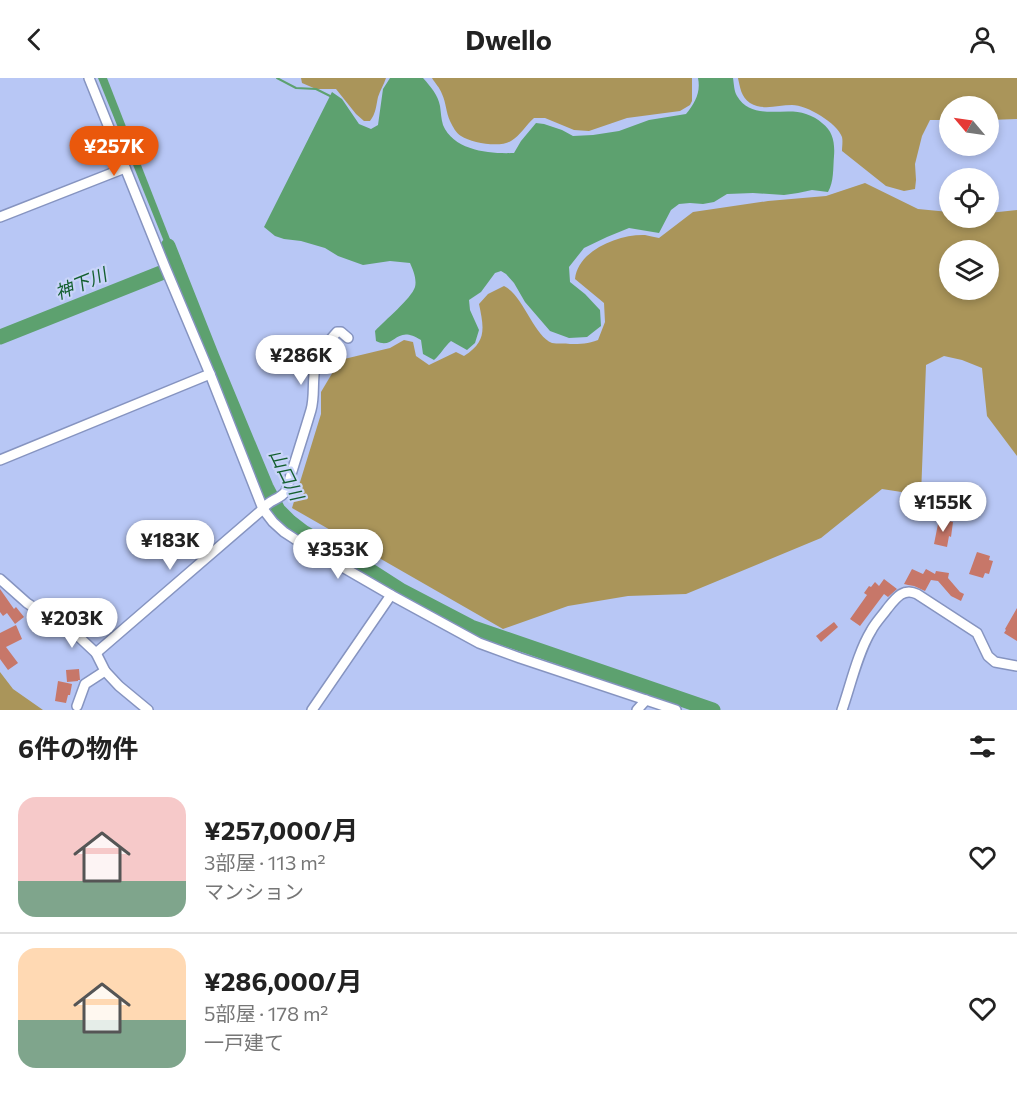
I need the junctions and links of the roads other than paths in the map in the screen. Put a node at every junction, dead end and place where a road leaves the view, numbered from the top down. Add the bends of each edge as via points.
1 (89, 78) edge
2 (125, 168) junction
3 (0, 217) edge
4 (348, 338) dead end
5 (210, 374) junction
6 (0, 460) edge
7 (264, 506) junction
8 (0, 579) edge
9 (391, 595) junction
10 (96, 653) junction
11 (1017, 666) edge
12 (105, 671) junction
13 (646, 700) junction
14 (77, 706) dead end
15 (148, 710) edge
16 (312, 710) edge
17 (637, 710) edge
18 (676, 710) edge
19 (842, 710) edge

1 - 2 street
2 - 3 street
2 - 5 street
4 - 7 street via 337,332 318,359 312,407 286,491
5 - 6 street
5 - 7 street
7 - 9 street via 284,532
7 - 10 street
8 - 10 street
9 - 13 street via 479,643
9 - 16 street
10 - 12 street
11 - 19 street via 994,662 976,633 917,594 905,592 897,596 870,632
12 - 14 street via 85,684
12 - 15 street
13 - 17 street
13 - 18 street

